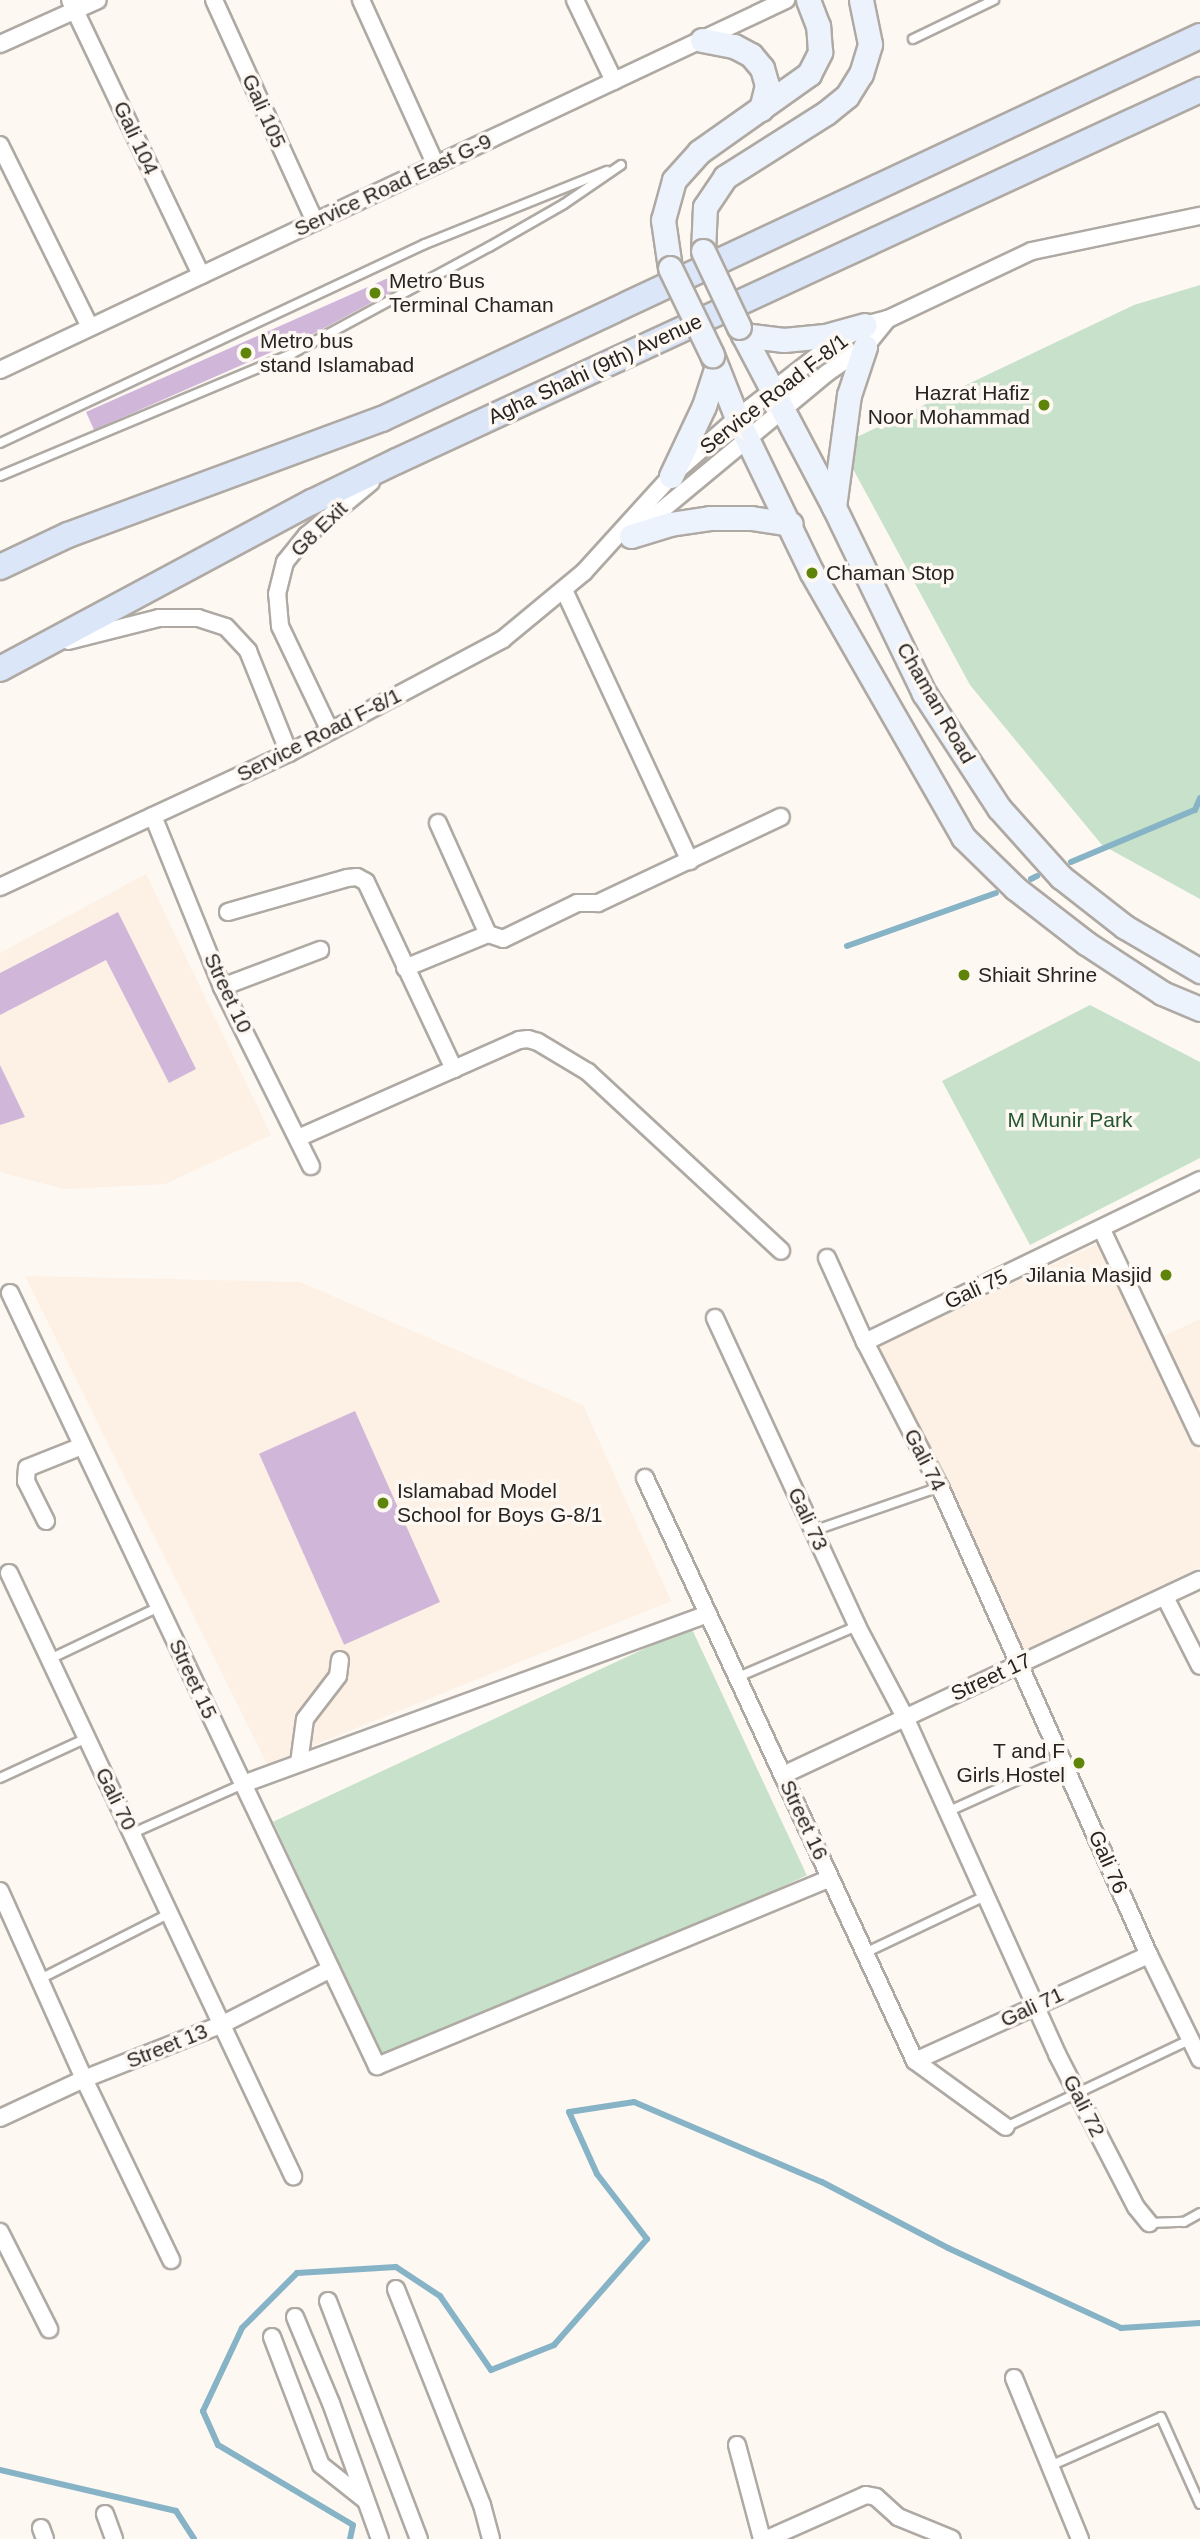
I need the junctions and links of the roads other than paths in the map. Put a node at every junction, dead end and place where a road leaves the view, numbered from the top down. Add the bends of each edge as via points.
1 (98, 0) edge
2 (214, 0) edge
3 (361, 0) edge
4 (575, 0) edge
5 (786, 0) edge
6 (808, 0) edge
7 (861, 0) edge
8 (994, 0) edge
9 (73, 5) edge
10 (1200, 36) edge
11 (913, 39) dead end
12 (702, 40) junction
13 (0, 44) edge
14 (614, 81) junction
15 (1200, 90) edge
16 (761, 109) junction
17 (0, 145) edge
18 (436, 165) junction
19 (1200, 216) edge
20 (315, 222) junction
21 (201, 275) junction
22 (90, 327) junction
23 (741, 331) junction
24 (865, 336) junction
25 (714, 362) junction
26 (0, 370) edge
27 (778, 403) junction
28 (737, 418) junction
29 (748, 440) junction
30 (0, 443) edge
31 (397, 461) junction
32 (0, 476) edge
33 (671, 476) junction
34 (834, 507) junction
35 (791, 524) junction
36 (68, 535) junction
37 (622, 540) junction
38 (0, 551) edge
39 (0, 567) edge
40 (564, 590) junction
41 (42, 647) junction
42 (0, 668) edge
43 (330, 731) junction
44 (289, 753) junction
45 (153, 816) junction
46 (781, 817) dead end
47 (438, 823) dead end
48 (690, 861) junction
49 (0, 887) edge
50 (228, 912) dead end
51 (488, 934) junction
52 (320, 950) dead end
53 (405, 968) junction
54 (1200, 971) edge
55 (222, 987) junction
56 (1200, 1009) edge
57 (454, 1069) junction
58 (298, 1138) junction
59 (311, 1166) dead end
60 (1200, 1180) edge
61 (1102, 1230) junction
62 (781, 1251) dead end
63 (827, 1258) dead end
64 (10, 1293) dead end
65 (715, 1318) dead end
66 (865, 1342) junction
67 (1200, 1437) edge
68 (82, 1446) junction
69 (645, 1478) dead end
70 (940, 1487) junction
71 (46, 1521) dead end
72 (813, 1531) junction
73 (9, 1573) dead end
74 (1200, 1580) edge
75 (1165, 1597) junction
76 (159, 1607) junction
77 (709, 1614) junction
78 (857, 1626) junction
79 (50, 1659) junction
80 (340, 1660) dead end
81 (1018, 1664) junction
82 (1200, 1666) edge
83 (737, 1676) junction
84 (905, 1717) junction
85 (87, 1738) junction
86 (1062, 1760) junction
87 (299, 1763) junction
88 (783, 1775) junction
89 (0, 1778) edge
90 (243, 1784) junction
91 (947, 1812) junction
92 (133, 1833) junction
93 (830, 1878) junction
94 (0, 1892) edge
95 (984, 1897) junction
96 (170, 1913) junction
97 (865, 1953) junction
98 (1149, 1955) junction
99 (331, 1969) junction
100 (40, 1979) junction
101 (1034, 2005) junction
102 (223, 2024) junction
103 (1191, 2039) junction
104 (1200, 2059) edge
105 (915, 2062) junction
106 (84, 2079) junction
107 (1077, 2093) junction
108 (0, 2118) edge
109 (1006, 2127) joint
110 (293, 2176) dead end
111 (1200, 2213) edge
112 (1149, 2223) joint
113 (0, 2232) edge
114 (171, 2260) dead end
115 (396, 2289) dead end
116 (328, 2301) dead end
117 (295, 2317) dead end
118 (49, 2329) dead end
119 (272, 2337) dead end
120 (1014, 2378) dead end
121 (737, 2445) dead end
122 (1050, 2466) junction
123 (367, 2501) junction
124 (1200, 2504) edge
125 (105, 2514) dead end
126 (114, 2539) edge
127 (380, 2539) edge
128 (419, 2539) edge
129 (491, 2539) edge
130 (762, 2539) edge
131 (767, 2539) edge
132 (952, 2539) edge
133 (1080, 2539) edge

1 - 9 street
2 - 20 street, Gali 105
3 - 18 street
4 - 14 street
5 - 12 street, Service Road East G-9
6 - 16 street, Chaman Road via 818,26 820,52 809,74
7 - 23 street, Chaman Road, bridge via 870,44 862,74 847,96 725,177 705,207 703,251
8 - 11 lane
9 - 13 street
9 - 21 street, Gali 104
10 - 36 main road via 382,419
12 - 14 street, Service Road East G-9
12 - 16 street via 734,46 751,55 762,68 767,85
14 - 18 street, Service Road East G-9
15 - 31 main road, Agha Shahi (9th) Avenue
16 - 25 street, Chaman Road, bridge via 699,152 674,180 663,220 670,268
17 - 22 street
18 - 20 street, Service Road East G-9
19 - 24 street, Service Road F-8/1 via 1032,251 888,319
20 - 21 street, Service Road East G-9
21 - 22 street, Service Road East G-9
22 - 26 street, Service Road East G-9
23 - 24 street via 784,340
23 - 27 street, Chaman Road
24 - 27 street, Service Road F-8/1 via 825,350
24 - 34 street via 849,395
25 - 28 street, Chaman Road
25 - 33 street via 704,406
27 - 28 street, Service Road F-8/1
27 - 29 street, Service Road F-8/1
27 - 34 street, Chaman Road
28 - 29 street, Chaman Road
28 - 33 street, Service Road F-8/1
29 - 35 street, Chaman Road
29 - 37 street, Service Road F-8/1
30 - 32 lane via 425,244 621,165 564,204 304,348
31 - 41 main road, Agha Shahi (9th) Avenue
31 - 43 street, G8 Exit via 307,535 285,562 277,594 280,626
33 - 37 street, Service Road F-8/1
34 - 54 street, Chaman Road via 924,693 999,808 1061,877 1125,927
35 - 37 street via 710,518 670,524
35 - 56 street, Chaman Road via 817,581 963,837 1015,888 1086,943 1162,993
36 - 38 main road
36 - 39 main road
37 - 40 street, Service Road F-8/1
40 - 43 street, Service Road F-8/1 via 503,639
40 - 48 street
41 - 42 main road, Agha Shahi (9th) Avenue
41 - 44 street via 159,618 198,618 226,627 248,651
43 - 44 street, Service Road F-8/1
44 - 45 street, Service Road F-8/1
45 - 49 street, Service Road F-8/1
45 - 55 street, Street 10
46 - 48 street
47 - 51 street
48 - 51 street via 598,903 577,903 503,939
50 - 53 street via 357,877 366,882
51 - 53 street
52 - 55 street
53 - 57 street
55 - 58 street, Street 10
57 - 58 street
57 - 62 street via 519,1040 538,1042 588,1072
58 - 59 street, Street 10
60 - 61 street, Gali 75
61 - 66 street, Gali 75
61 - 67 street
63 - 66 street, Gali 74
64 - 68 street, Street 15
65 - 72 street, Gali 73
66 - 70 street, Gali 74
68 - 71 street via 27,1468 26,1481
68 - 76 street, Street 15
69 - 77 street, Street 16
70 - 72 lane
70 - 81 street, Gali 74
72 - 78 street, Gali 73
73 - 79 street, Gali 70
74 - 75 street, Street 17
75 - 81 street, Street 17
75 - 82 street
76 - 79 lane
76 - 90 street, Street 15
77 - 83 street, Street 16
77 - 87 street
78 - 83 lane
78 - 84 street, Gali 73
79 - 85 street, Gali 70
80 - 87 street via 338,1676 305,1719
81 - 84 street, Street 17
81 - 86 street, Gali 76
83 - 88 street, Street 16
84 - 88 street, Street 17
84 - 91 street
85 - 89 lane
85 - 92 street, Gali 70
86 - 91 lane
86 - 98 street, Gali 76
87 - 90 street
88 - 93 street, Street 16
90 - 92 lane
90 - 99 street, Street 15
91 - 95 street
92 - 96 street, Gali 70
93 - 97 street, Street 16
93 - 99 street, Street 15 via 377,2066
94 - 100 street
95 - 97 lane
95 - 101 street, Gali 72
96 - 100 lane
96 - 102 street, Gali 70
97 - 105 street, Street 16
98 - 101 street, Gali 71
98 - 103 street, Gali 76
99 - 102 street, Street 13
100 - 106 street
101 - 105 street, Gali 71
101 - 107 street, Gali 72
102 - 106 street, Street 13
102 - 110 street, Gali 70
103 - 104 street, Gali 76
103 - 107 lane
105 - 109 street, Street 16
106 - 108 street, Street 13
106 - 114 street
107 - 109 lane
107 - 112 street, Gali 72 via 1136,2207
111 - 112 lane via 1184,2222
113 - 118 street
115 - 129 street via 482,2505
116 - 128 street
117 - 123 street
119 - 123 street via 321,2465
120 - 122 street
121 - 130 street
122 - 124 lane via 1161,2417
122 - 133 street
123 - 127 street
125 - 126 street
131 - 132 street via 866,2495 876,2497 898,2517

